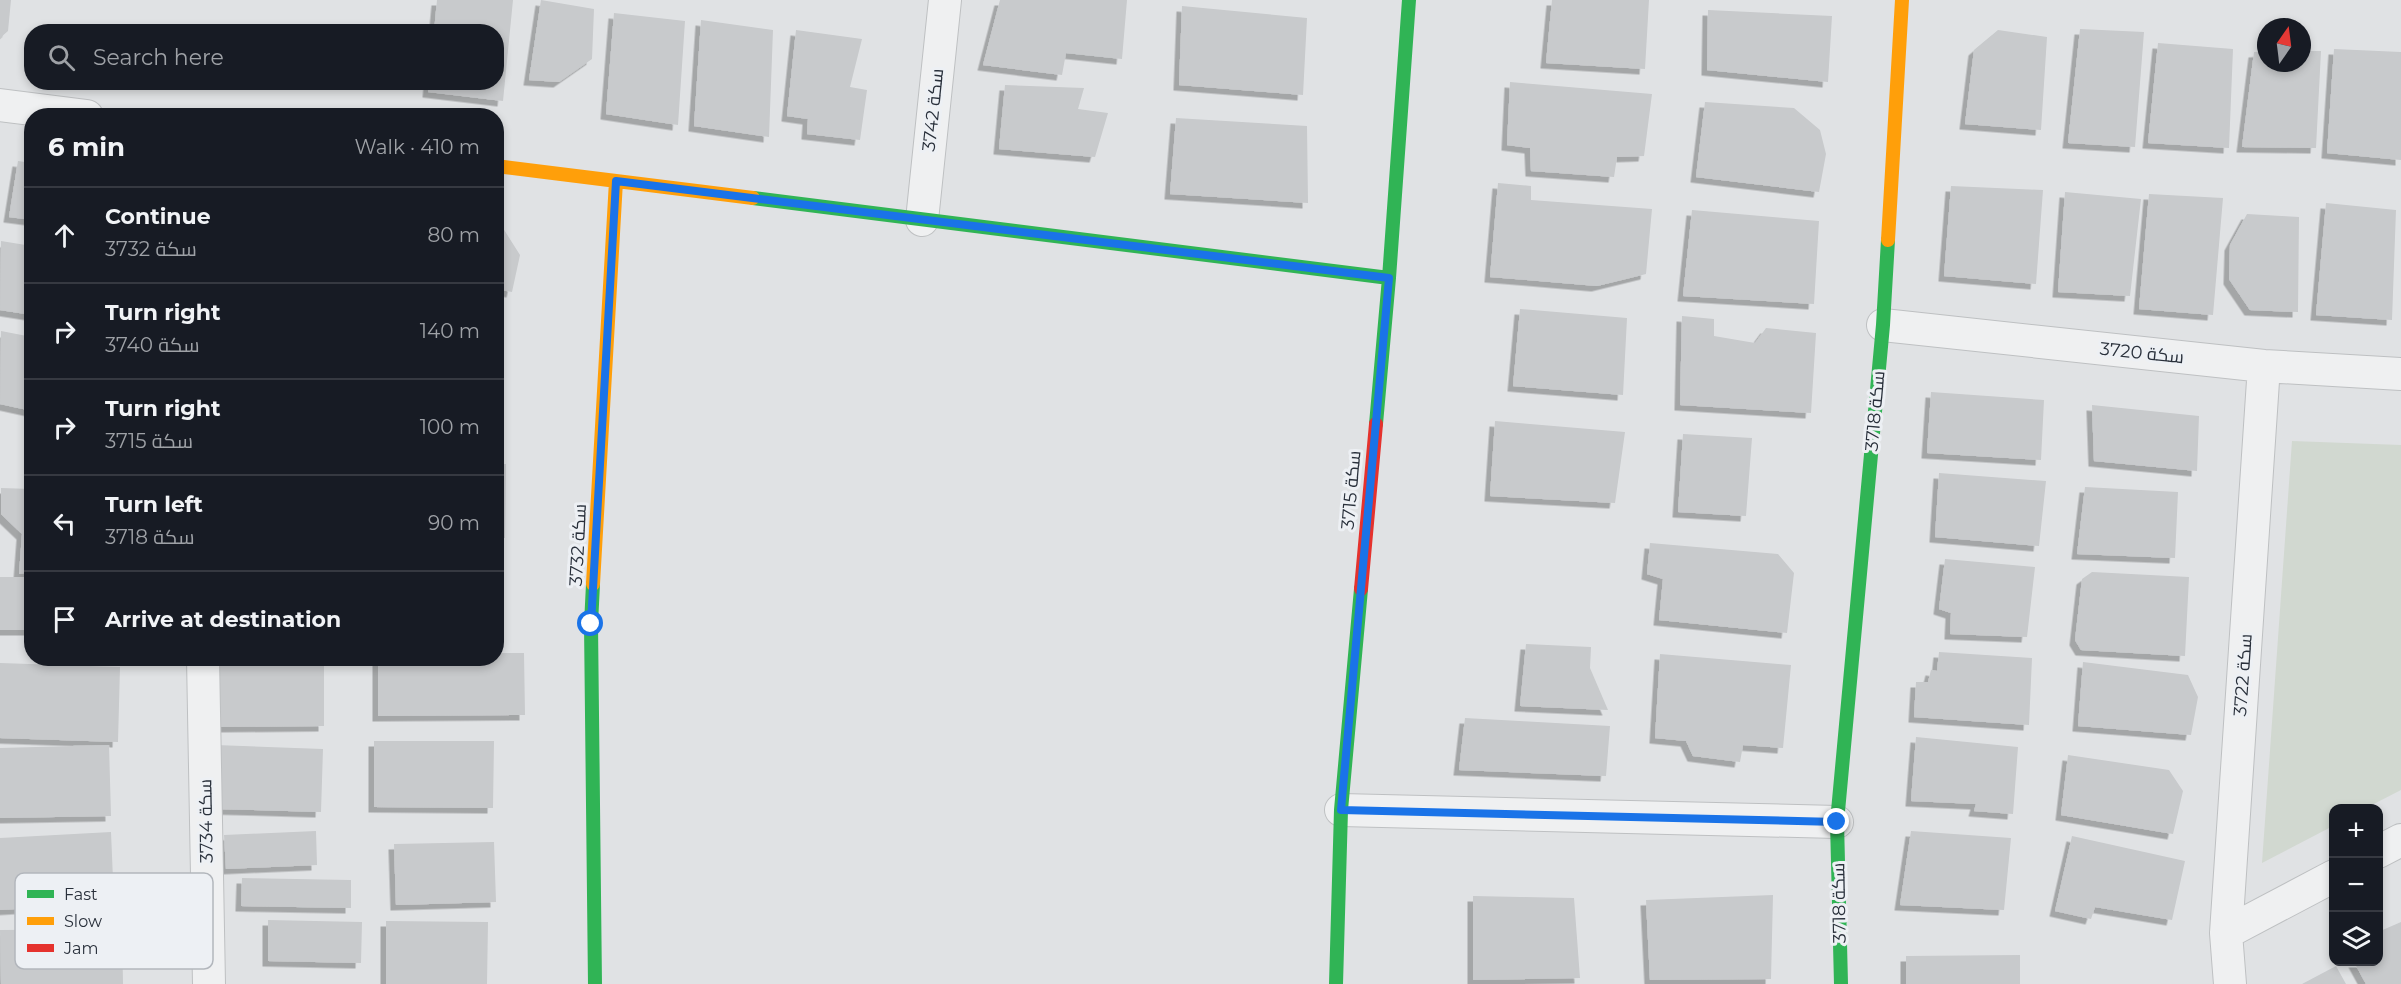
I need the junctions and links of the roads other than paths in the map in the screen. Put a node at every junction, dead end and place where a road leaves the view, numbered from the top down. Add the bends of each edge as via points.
1 (945, 0) edge
2 (1409, 0) edge
3 (1902, 0) edge
4 (0, 105) edge
5 (24, 108) edge
6 (504, 167) edge
7 (616, 181) junction
8 (922, 220) junction
9 (1389, 278) junction
10 (1883, 325) junction
11 (2264, 366) junction
12 (2401, 374) edge
13 (203, 666) edge
14 (1341, 810) junction
15 (1837, 822) junction
16 (2401, 840) edge
17 (2383, 850) edge
18 (207, 873) edge
19 (2329, 879) edge
20 (2226, 933) junction
21 (209, 969) edge
22 (209, 984) edge
23 (595, 984) edge
24 (1336, 984) edge
25 (1841, 984) edge
26 (2229, 984) edge

1 - 8 street, سكة 3742
2 - 9 street, سكة 3715
3 - 10 street, سكة 3718
4 - 5 street
6 - 7 street
7 - 8 street
7 - 23 street, سكة 3732 via 591,624
8 - 9 street
9 - 14 street, سكة 3715
10 - 11 street, سكة 3720
10 - 15 street, سكة 3718
11 - 12 street, سكة 3720
11 - 20 street, سكة 3722
13 - 18 street, سكة 3734
14 - 15 street
14 - 24 street, سكة 3715
15 - 25 street, سكة 3718
16 - 17 street
19 - 20 street
20 - 26 street, سكة 3722
21 - 22 street, سكة 3734

